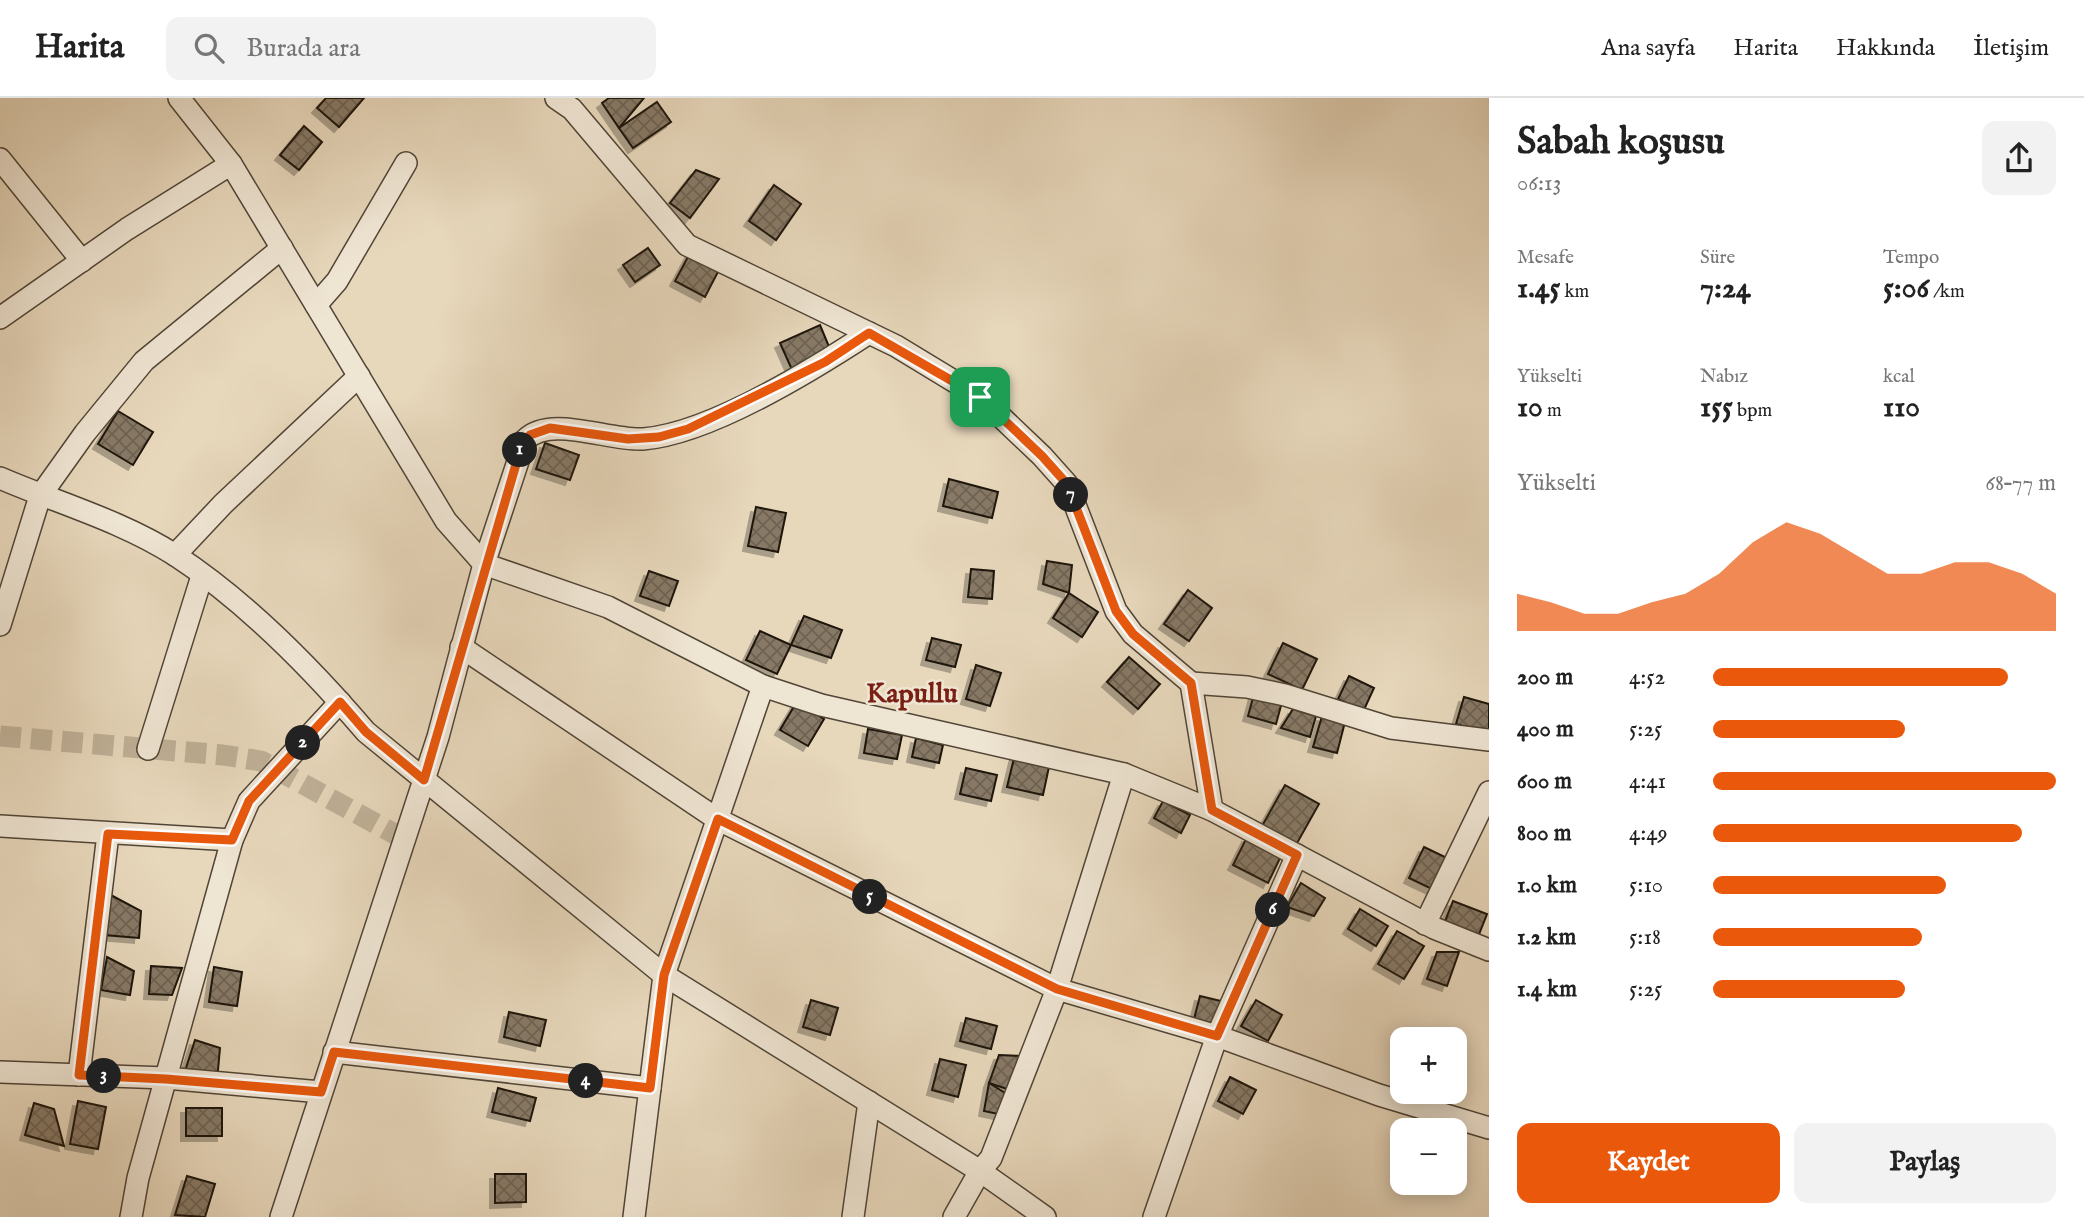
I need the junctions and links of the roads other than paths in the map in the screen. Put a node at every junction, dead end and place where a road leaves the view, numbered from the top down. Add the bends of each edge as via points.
1 (179, 98) edge
2 (556, 98) edge
3 (0, 159) edge
4 (406, 163) dead end
5 (231, 164) junction
6 (282, 248) junction
7 (82, 261) junction
8 (316, 305) junction
9 (0, 318) edge
10 (869, 333) junction
11 (359, 376) junction
12 (0, 478) edge
13 (40, 496) junction
14 (175, 555) junction
15 (484, 565) junction
16 (202, 576) junction
17 (0, 625) edge
18 (461, 647) junction
19 (1191, 683) junction
20 (763, 687) junction
21 (340, 702) junction
22 (1489, 740) edge
23 (148, 749) dead end
24 (1124, 774) junction
25 (424, 780) junction
26 (1489, 792) edge
27 (1212, 810) junction
28 (718, 819) junction
29 (0, 826) edge
30 (108, 834) junction
31 (232, 840) junction
32 (1297, 855) junction
33 (1425, 924) junction
34 (1489, 950) edge
35 (664, 975) junction
36 (1057, 989) junction
37 (1217, 1036) junction
38 (334, 1052) junction
39 (0, 1072) edge
40 (79, 1075) junction
41 (166, 1079) junction
42 (650, 1088) junction
43 (321, 1092) junction
44 (869, 1101) junction
45 (1489, 1128) edge
46 (980, 1171) junction
47 (131, 1217) edge
48 (282, 1217) edge
49 (634, 1217) edge
50 (853, 1217) edge
51 (954, 1217) edge
52 (1045, 1217) edge
53 (1154, 1217) edge

1 - 5 street
2 - 10 street via 572,109 687,245
3 - 7 street
4 - 8 street via 337,281
5 - 6 street
5 - 7 street
6 - 8 street
6 - 13 street via 144,361
7 - 9 street
8 - 11 street
10 - 15 street via 761,396 674,434 628,439 557,428 537,431 521,447
10 - 19 street via 980,397 1042,456 1067,484 1116,611 1133,634
11 - 14 street
11 - 15 street via 446,521
12 - 13 street
13 - 14 street via 106,520
13 - 17 street
14 - 16 street
15 - 18 street
15 - 20 street via 608,607
16 - 21 street via 240,605
16 - 23 street
18 - 25 street
18 - 28 street
19 - 22 street via 1286,695 1391,728
19 - 27 street
20 - 24 street via 821,705
20 - 28 street
21 - 25 street via 366,732
21 - 31 street via 249,801
24 - 27 street
24 - 36 street
25 - 35 street
25 - 38 street
26 - 33 street
27 - 32 street
28 - 35 street
28 - 36 street
29 - 30 street
30 - 31 street
30 - 40 street
31 - 41 street
32 - 33 street
32 - 37 street
33 - 34 street
35 - 42 street
35 - 44 street
36 - 37 street
36 - 46 street via 991,1158
37 - 45 street via 1379,1096
37 - 53 street
38 - 42 street
38 - 43 street
39 - 40 street
40 - 41 street
41 - 43 street
41 - 47 street
42 - 49 street
43 - 48 street
44 - 46 street
44 - 50 street
46 - 51 street
46 - 52 street

